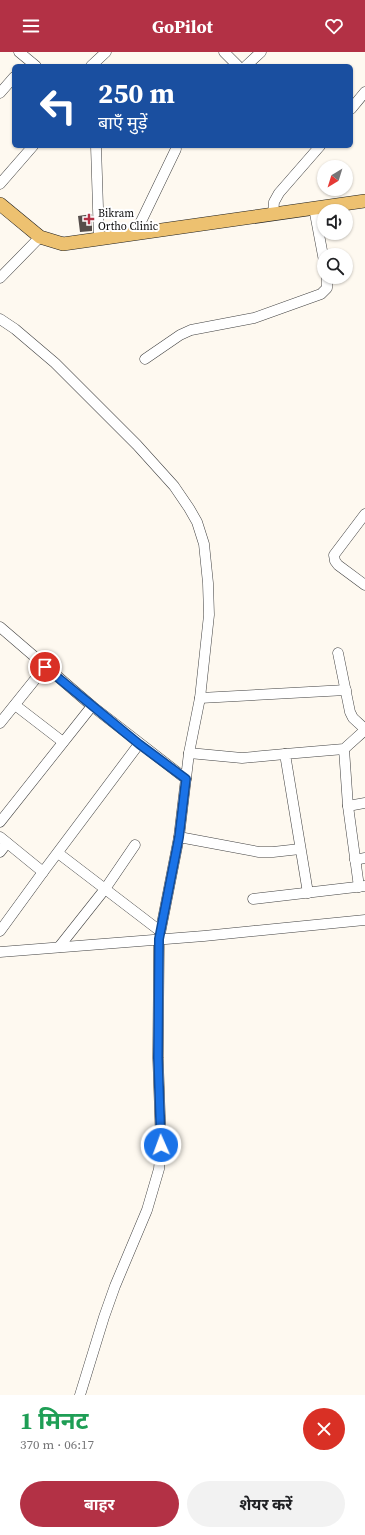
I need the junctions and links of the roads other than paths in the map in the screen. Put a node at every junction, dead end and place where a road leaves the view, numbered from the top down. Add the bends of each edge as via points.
1 (19, 52) edge
2 (106, 52) edge
3 (224, 52) edge
4 (261, 52) edge
5 (29, 64) edge
6 (93, 64) edge
7 (236, 64) edge
8 (248, 64) edge
9 (12, 79) edge
10 (365, 92) edge
11 (0, 93) edge
12 (353, 107) edge
13 (31, 148) edge
14 (96, 148) edge
15 (318, 148) edge
16 (176, 149) dead end
17 (0, 184) edge
18 (364, 198) edge
19 (0, 204) edge
20 (314, 208) junction
21 (273, 214) junction
22 (135, 234) junction
23 (40, 237) junction
24 (99, 239) junction
25 (322, 248) edge
26 (0, 278) edge
27 (327, 284) edge
28 (0, 319) edge
29 (145, 359) dead end
30 (365, 514) edge
31 (365, 585) edge
32 (0, 627) edge
33 (338, 653) dead end
34 (45, 667) junction
35 (346, 690) junction
36 (200, 698) junction
37 (15, 705) junction
38 (92, 706) junction
39 (0, 723) edge
40 (365, 729) edge
41 (63, 742) junction
42 (139, 744) junction
43 (344, 749) junction
44 (189, 753) junction
45 (285, 754) junction
46 (186, 779) junction
47 (365, 803) edge
48 (348, 806) junction
49 (0, 822) edge
50 (179, 837) junction
51 (4, 840) edge
52 (135, 844) dead end
53 (300, 849) junction
54 (0, 852) edge
55 (58, 853) junction
56 (360, 859) edge
57 (43, 872) junction
58 (362, 887) edge
59 (104, 889) junction
60 (308, 893) junction
61 (253, 899) dead end
62 (365, 920) edge
63 (0, 931) edge
64 (160, 935) junction
65 (60, 947) junction
66 (0, 952) edge
67 (80, 1395) edge

1 - 5 street
2 - 6 street
3 - 7 street
4 - 8 street
9 - 11 street
10 - 12 street
13 - 17 street
14 - 24 street
15 - 21 street via 279,193 274,202
16 - 22 street
18 - 20 main road
19 - 23 main road
20 - 21 main road
20 - 25 street
21 - 22 main road
22 - 24 main road
23 - 24 main road via 63,244
23 - 26 street
27 - 29 street via 327,288 321,294 254,318 191,330
28 - 36 street via 55,363 137,445 174,486 195,518 204,544 209,615
30 - 31 street via 334,555 338,565
32 - 34 street
33 - 35 street
34 - 37 street
34 - 38 street
35 - 36 street
35 - 40 street via 350,712
36 - 44 street
37 - 39 street
37 - 41 street
38 - 41 street
38 - 42 street
40 - 43 street
41 - 49 street
42 - 46 street
42 - 55 street
43 - 45 street
43 - 48 street
44 - 45 street via 242,758
44 - 46 street
45 - 53 street
46 - 50 street
47 - 48 street
48 - 56 street
50 - 53 street via 260,852
50 - 64 street
51 - 54 street
51 - 57 street
52 - 59 street
53 - 60 street
55 - 57 street
55 - 59 street
56 - 58 street
57 - 63 street
58 - 60 street
59 - 64 street
59 - 65 street
60 - 61 street
62 - 64 street via 204,936
64 - 65 street
64 - 67 street via 159,1169 147,1210 104,1317
65 - 66 street

